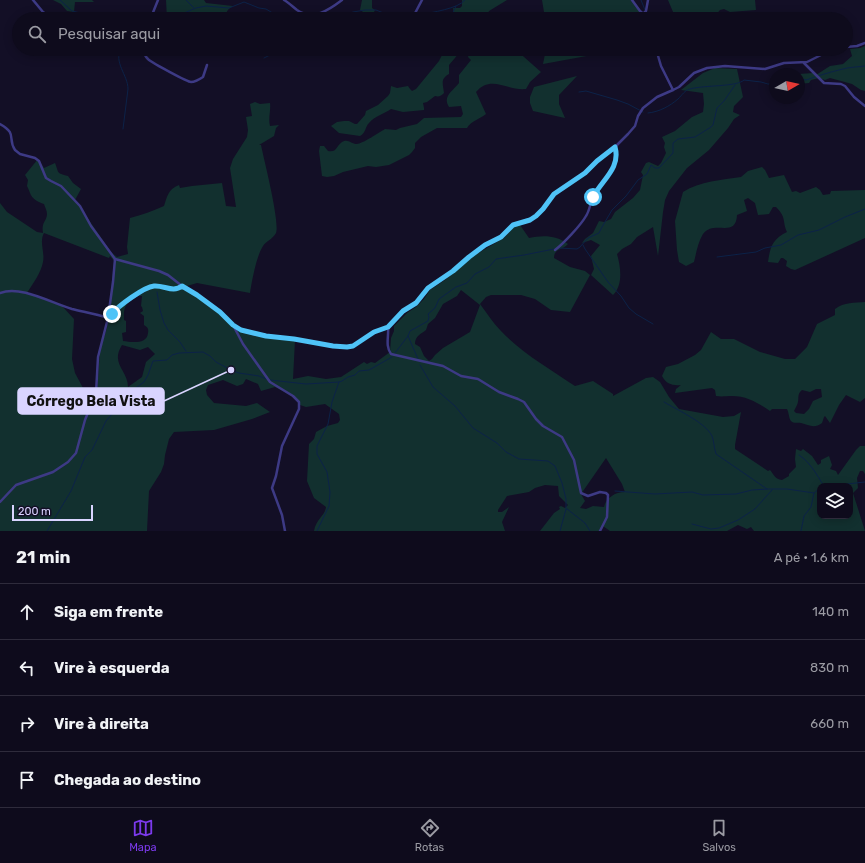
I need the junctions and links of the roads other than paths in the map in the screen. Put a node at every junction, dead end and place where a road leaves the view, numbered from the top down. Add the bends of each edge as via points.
1 (33, 0) edge
2 (158, 0) edge
3 (284, 0) edge
4 (342, 0) edge
5 (422, 0) edge
6 (632, 0) edge
7 (648, 0) edge
8 (42, 12) edge
9 (154, 12) edge
10 (299, 12) edge
11 (323, 12) edge
12 (416, 12) edge
13 (641, 12) edge
14 (645, 12) edge
15 (865, 43) edge
16 (853, 46) edge
17 (146, 56) edge
18 (658, 56) edge
19 (820, 56) edge
20 (803, 63) junction
21 (207, 65) dead end
22 (673, 90) junction
23 (865, 106) edge
24 (0, 124) edge
25 (615, 147) junction
26 (555, 250) dead end
27 (115, 259) junction
28 (182, 286) junction
29 (0, 293) edge
30 (108, 318) junction
31 (233, 325) junction
32 (388, 327) junction
33 (0, 502) edge
34 (285, 531) edge
35 (600, 531) edge

1 - 8 street
2 - 9 street
3 - 10 street
4 - 11 street
5 - 12 street
6 - 13 street
7 - 14 street
15 - 16 street
17 - 21 street via 160,68 171,71 189,82 203,77
18 - 22 street
19 - 20 street
20 - 22 street via 784,63 762,69 725,66 708,68 694,73
20 - 23 street via 824,83 845,86
22 - 25 street via 657,97 643,108 632,129
24 - 27 street via 11,133 15,150 38,160 46,178 61,186 80,206
25 - 26 street via 614,168 595,194 586,217
25 - 32 street via 585,173 554,194 536,216 513,225 501,237 485,245 428,288 416,303 403,311
27 - 28 street via 159,271
27 - 30 street
28 - 30 street via 173,289 150,287 120,306
28 - 31 street via 220,312
29 - 30 street via 18,291
30 - 33 street via 99,352 96,393 76,453 68,462 52,472 16,485
31 - 32 street via 241,330 266,336 347,347
31 - 34 street via 270,382 293,396 299,403 299,409 282,446 272,488
32 - 35 street via 388,350 391,354 443,366 461,376 478,379 499,392 518,399 528,406 542,426 562,437 574,460 581,493 588,496 600,492 608,496 607,517

